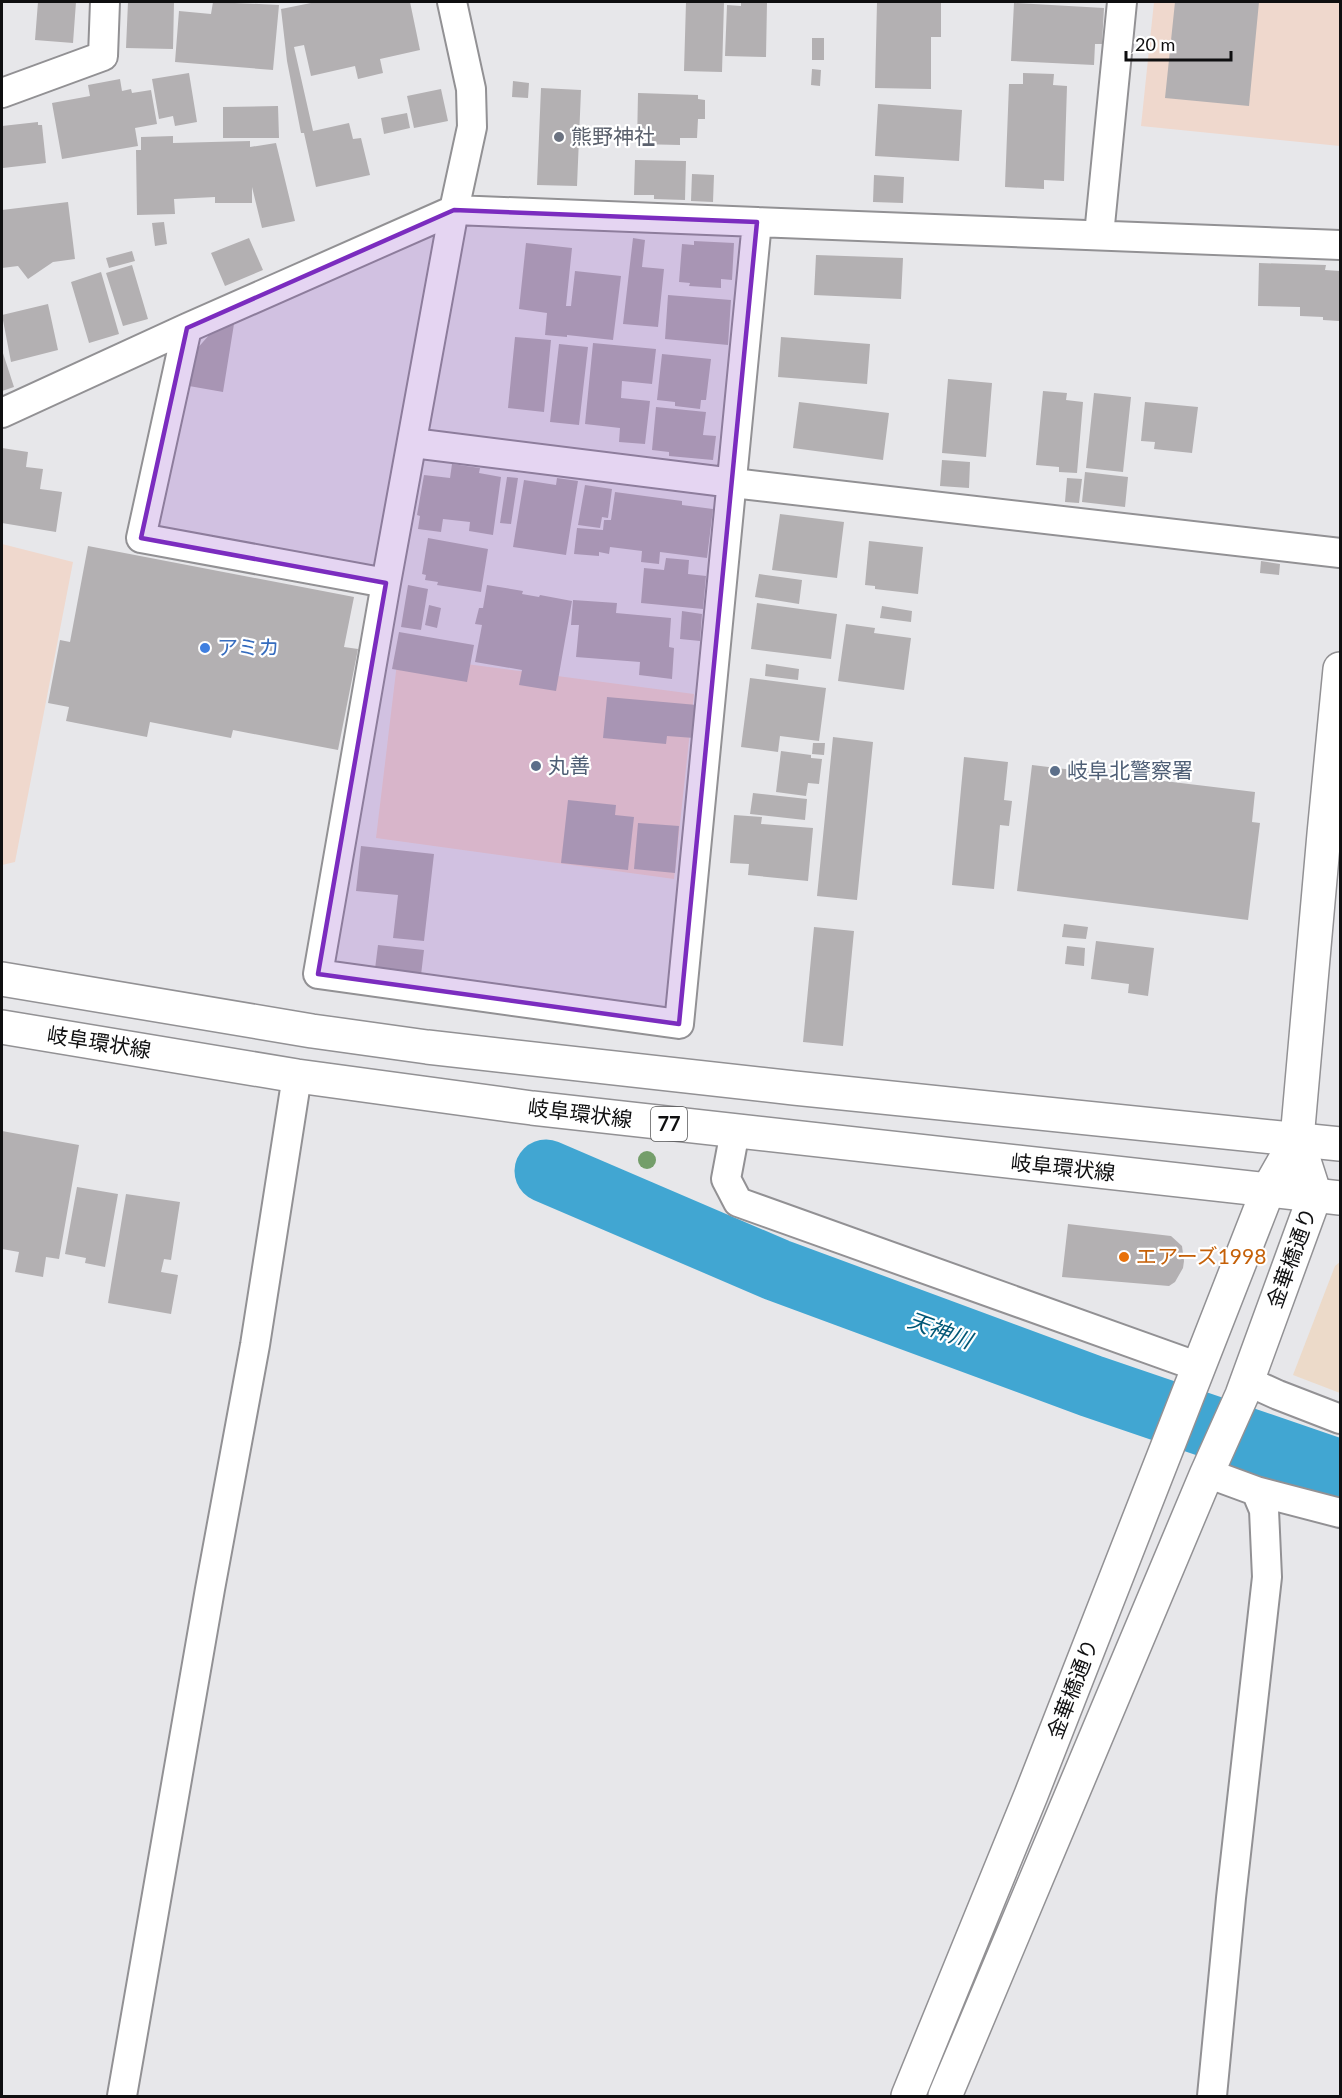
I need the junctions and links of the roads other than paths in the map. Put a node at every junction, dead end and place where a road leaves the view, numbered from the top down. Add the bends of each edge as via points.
1 (105, 2) edge
2 (452, 2) edge
3 (1122, 2) edge
4 (2, 93) edge
5 (454, 210) junction
6 (757, 222) junction
7 (1099, 235) junction
8 (1341, 245) edge
9 (187, 328) junction
10 (2, 413) edge
11 (413, 443) junction
12 (733, 483) junction
13 (1341, 553) edge
14 (386, 583) junction
15 (1341, 669) edge
16 (1332, 835) edge
17 (2, 979) edge
18 (2, 1027) edge
19 (297, 1076) junction
20 (735, 1131) junction
21 (1297, 1140) junction
22 (1341, 1144) edge
23 (1268, 1190) junction
24 (1328, 1196) edge
25 (1197, 1371) junction
26 (1245, 1388) junction
27 (1341, 1419) edge
28 (1211, 1465) junction
29 (1256, 1491) junction
30 (1341, 1513) edge
31 (122, 2097) edge
32 (908, 2097) edge
33 (945, 2097) edge
34 (1212, 2097) edge

1 - 4 street via 103,56
2 - 5 street via 471,89 472,127
3 - 7 street
5 - 6 street
5 - 9 street
5 - 11 street
6 - 7 street
6 - 12 street
7 - 8 street
9 - 10 street
9 - 14 street via 141,538
11 - 12 street
11 - 14 street
12 - 13 street
12 - 14 street via 679,1024 318,974
15 - 16 main road
16 - 21 main road
17 - 21 main road, 77 via 427,1047
18 - 19 main road, 岐阜環状線 / 77
19 - 20 main road, 岐阜環状線 / 77
19 - 31 street via 255,1345
20 - 23 main road, 岐阜環状線 / 77
20 - 25 street via 726,1179 738,1202
21 - 22 main road, 77
21 - 23 main road, 金華橋通り
21 - 24 main road, 金華橋通り
23 - 24 main road, 岐阜環状線 / 77
23 - 25 main road, 金華橋通り
24 - 26 main road, 金華橋通り
25 - 32 main road, 金華橋通り
26 - 27 street via 1278,1395
26 - 28 main road, 金華橋通り
28 - 29 street
28 - 33 main road, 金華橋通り
29 - 30 street
29 - 34 street via 1264,1510 1267,1577

